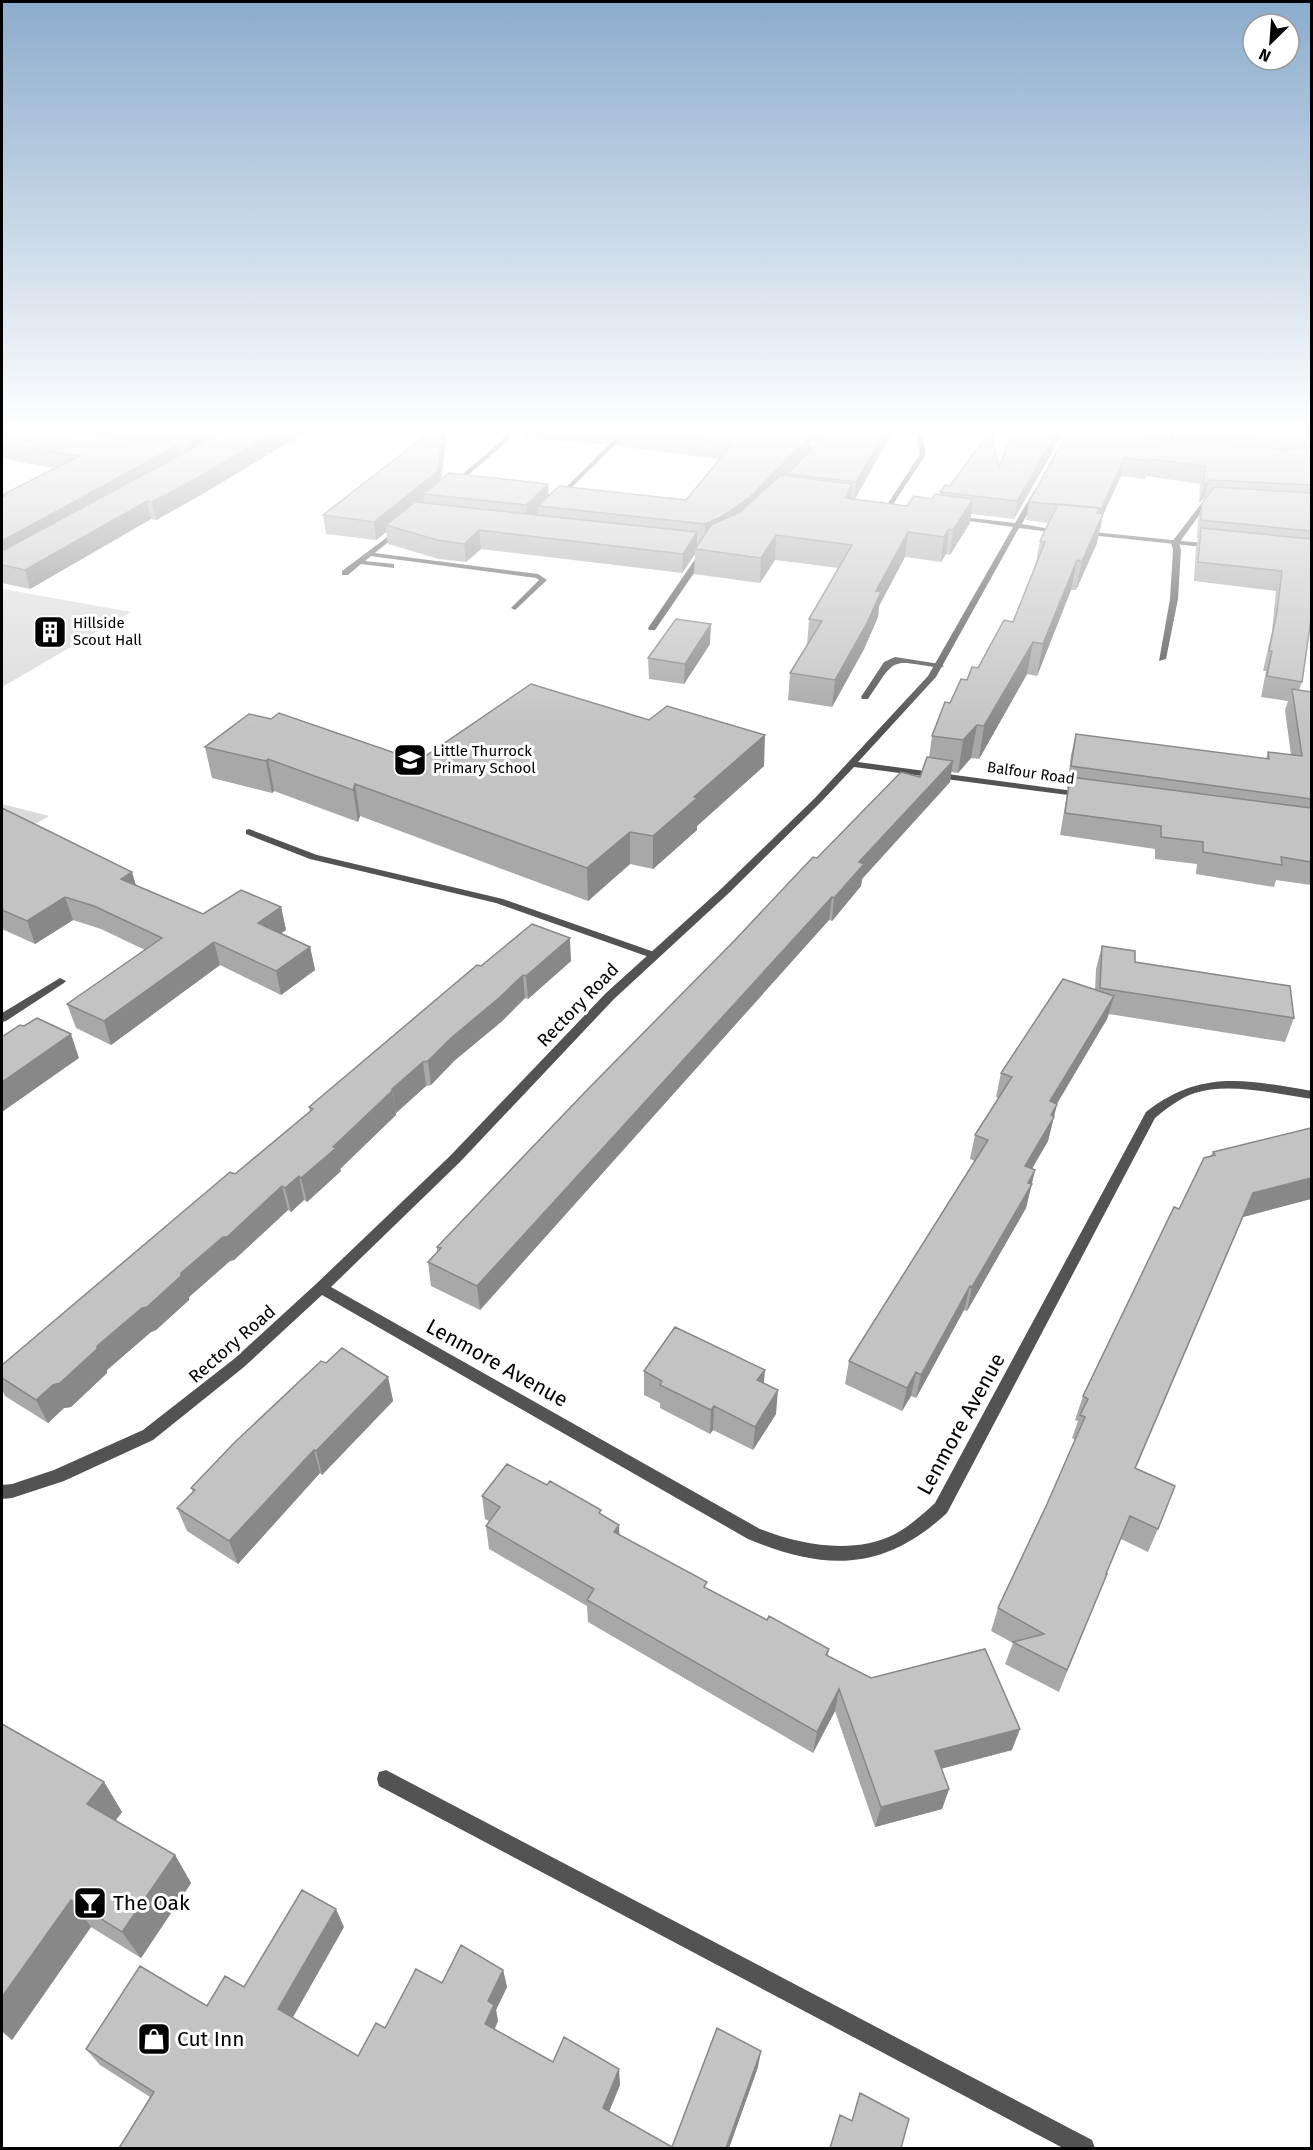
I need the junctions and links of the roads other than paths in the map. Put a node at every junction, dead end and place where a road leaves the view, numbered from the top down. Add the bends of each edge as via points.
1 (402, 528) edge
2 (1017, 528) edge
3 (1039, 528) edge
4 (1186, 528) edge
5 (1063, 531) edge
6 (1074, 532) edge
7 (1175, 543) junction
8 (695, 546) edge
9 (1221, 547) edge
10 (370, 554) junction
11 (360, 562) junction
12 (391, 566) dead end
13 (345, 573) dead end
14 (514, 608) dead end
15 (652, 628) dead end
16 (1162, 658) dead end
17 (940, 666) junction
18 (865, 697) dead end
19 (854, 764) junction
20 (1088, 796) edge
21 (249, 832) dead end
22 (653, 955) junction
23 (60, 981) dead end
24 (2, 1018) edge
25 (1311, 1095) edge
26 (321, 1288) junction
27 (2, 1492) edge
28 (386, 1779) dead end
29 (1084, 2148) edge

1 - 10 street
2 - 17 street, Rectory Road
3 - 5 street
4 - 7 street
6 - 7 street
7 - 9 street
7 - 16 street via 1174,599
8 - 15 street via 706,547
10 - 11 street
10 - 14 street via 538,576 543,580
11 - 12 street
11 - 13 street
17 - 18 street via 891,661
17 - 19 street, Rectory Road
19 - 20 street, Balfour Road
19 - 22 street, Rectory Road via 726,890
21 - 22 street via 314,857 499,901
22 - 26 street, Rectory Road via 455,1159
23 - 24 street
25 - 26 street, Lenmore Avenue via 1246,1087 1203,1087 1171,1098 1150,1115 941,1508 894,1543 866,1551 808,1552 754,1534
26 - 27 street, Rectory Road via 239,1363 148,1435 58,1476
28 - 29 street

